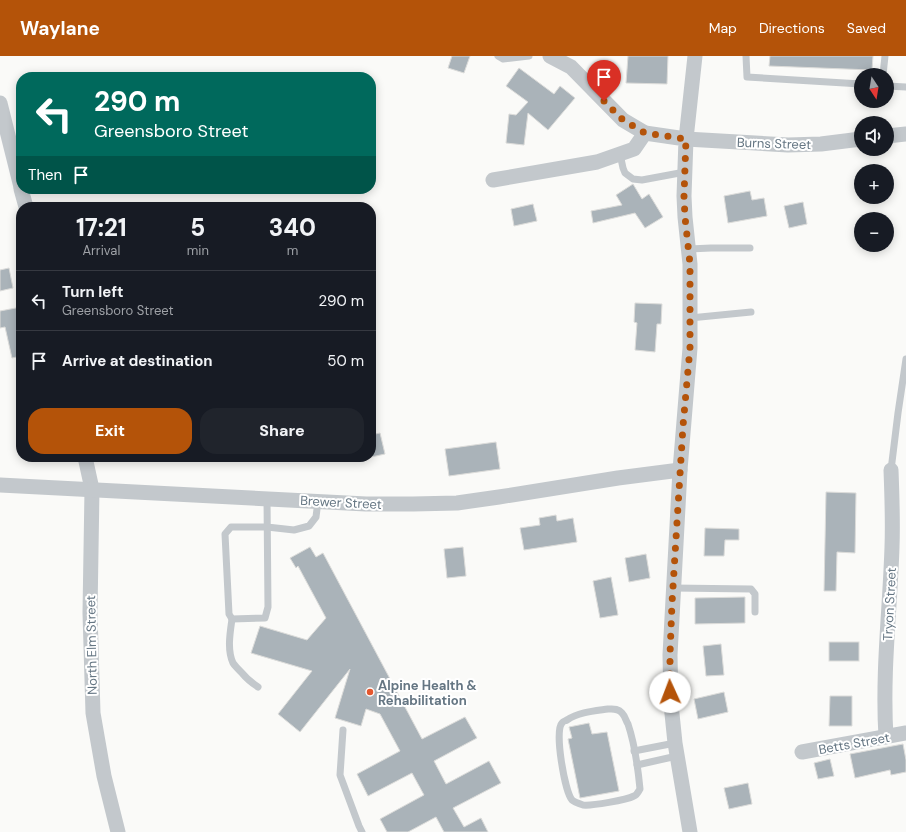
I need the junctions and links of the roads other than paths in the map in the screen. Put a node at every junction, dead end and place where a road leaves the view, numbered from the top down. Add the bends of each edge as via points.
1 (498, 56) edge
2 (529, 56) edge
3 (550, 56) edge
4 (695, 56) edge
5 (746, 56) edge
6 (885, 56) edge
7 (884, 68) edge
8 (854, 84) edge
9 (894, 86) edge
10 (906, 87) edge
11 (0, 103) edge
12 (645, 133) junction
13 (906, 134) edge
14 (894, 135) edge
15 (686, 139) junction
16 (854, 140) edge
17 (620, 154) junction
18 (16, 168) edge
19 (685, 172) junction
20 (493, 180) dead end
21 (750, 248) dead end
22 (689, 249) junction
23 (752, 312) dead end
24 (690, 318) junction
25 (906, 359) edge
26 (86, 462) edge
27 (680, 470) junction
28 (891, 470) joint
29 (0, 485) edge
30 (92, 489) junction
31 (267, 498) junction
32 (318, 501) junction
33 (899, 513) edge
34 (267, 527) junction
35 (673, 588) junction
36 (755, 612) dead end
37 (232, 619) junction
38 (258, 687) dead end
39 (343, 730) dead end
40 (906, 733) edge
41 (886, 737) junction
42 (676, 750) junction
43 (634, 751) junction
44 (802, 752) dead end
45 (637, 765) junction
46 (118, 832) edge
47 (362, 832) edge
48 (690, 832) edge

1 - 2 lane via 503,59
3 - 12 street via 571,67 623,120
4 - 15 street
5 - 8 lane via 747,77
6 - 7 lane
9 - 10 lane
11 - 18 street
12 - 15 street, Burns Street
12 - 17 street via 634,149
13 - 14 street
15 - 16 street, Burns Street via 788,145
15 - 19 street
17 - 19 lane via 625,173 633,179 642,180
17 - 20 street via 597,162
19 - 22 street via 685,217
21 - 22 lane
22 - 24 street
23 - 24 lane
24 - 27 street
25 - 28 lane
26 - 30 street, North Elm Street
27 - 32 street, Brewer Street via 457,503 366,504
27 - 35 street
28 - 33 street, Tryon Street
29 - 30 street, Brewer Street
30 - 31 street, Brewer Street
30 - 46 street, North Elm Street via 90,613 93,713 104,776
31 - 32 street, Brewer Street
31 - 34 lane
32 - 34 lane via 316,517 309,526 294,530
33 - 41 street, Tryon Street via 892,547 884,713
34 - 37 lane via 268,607 265,618
34 - 37 lane via 231,527 225,534 229,614
35 - 36 lane via 751,589 755,594
35 - 42 street via 670,654 671,704
37 - 38 lane via 229,642 233,663
39 - 47 lane via 340,775
40 - 41 street, Betts Street
41 - 44 street, Betts Street
42 - 43 lane
42 - 45 lane
42 - 48 street
43 - 45 lane
43 - 45 lane via 631,733 623,713 617,709 587,712 561,723 559,747 568,792 573,800 584,805 625,800 636,795 640,790

